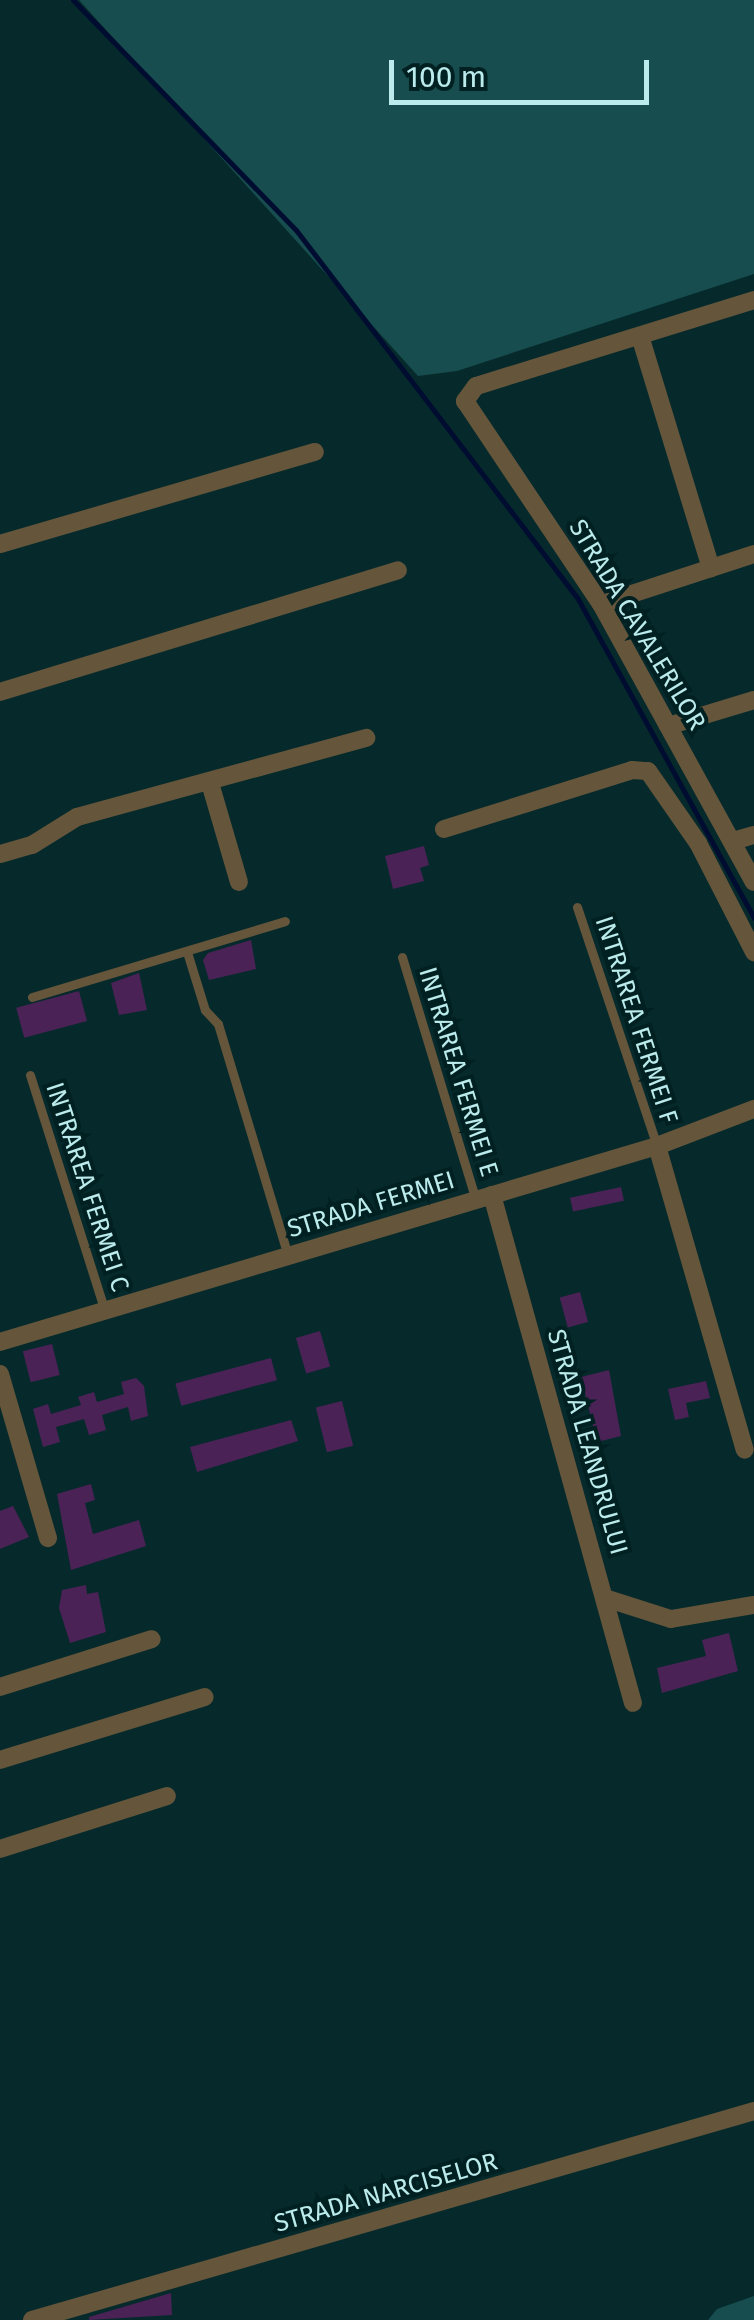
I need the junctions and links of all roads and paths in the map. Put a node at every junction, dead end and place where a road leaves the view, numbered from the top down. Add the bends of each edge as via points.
1 (754, 300) edge
2 (640, 336) junction
3 (315, 452) dead end
4 (0, 544) edge
5 (754, 554) edge
6 (711, 568) junction
7 (398, 570) dead end
8 (601, 604) junction
9 (0, 692) edge
10 (754, 700) edge
11 (668, 726) junction
12 (366, 738) dead end
13 (210, 783) junction
14 (444, 829) dead end
15 (754, 835) edge
16 (733, 841) junction
17 (0, 854) edge
18 (239, 882) dead end
19 (754, 882) edge
20 (577, 907) dead end
21 (286, 921) dead end
22 (187, 952) junction
23 (754, 952) edge
24 (402, 956) dead end
25 (32, 997) dead end
26 (30, 1075) dead end
27 (754, 1110) edge
28 (657, 1146) junction
29 (484, 1198) junction
30 (288, 1256) junction
31 (105, 1310) junction
32 (0, 1342) edge
33 (0, 1374) edge
34 (745, 1450) dead end
35 (48, 1538) dead end
36 (604, 1598) junction
37 (754, 1605) edge
38 (152, 1639) dead end
39 (0, 1687) edge
40 (205, 1697) dead end
41 (633, 1703) dead end
42 (0, 1760) edge
43 (167, 1796) dead end
44 (0, 1849) edge
45 (754, 2111) edge
46 (32, 2320) edge

1 - 2 street
2 - 6 street
2 - 8 street, STRADA CAVALERILOR via 476,386 465,401
3 - 4 street
5 - 6 street
6 - 8 street
7 - 9 street
8 - 11 street, STRADA CAVALERILOR
10 - 11 street
11 - 16 street, STRADA CAVALERILOR
12 - 13 street
13 - 17 street via 77,818 32,845
13 - 18 street
14 - 23 street via 632,770 648,771 698,844
15 - 16 street
16 - 19 street, STRADA CAVALERILOR
20 - 28 lane, INTRAREA FERMEI F
21 - 22 lane
22 - 25 lane
22 - 30 lane via 204,1010 218,1024
24 - 29 lane, INTRAREA FERMEI E
26 - 31 lane, INTRAREA FERMEI C
27 - 28 street, STRADA FERMEI
28 - 29 street, STRADA FERMEI
28 - 34 street
29 - 30 street, STRADA FERMEI
29 - 36 street, STRADA LEANDRULUI
30 - 31 street, STRADA FERMEI
31 - 32 street, STRADA FERMEI
33 - 35 street
36 - 37 street via 671,1619
36 - 41 street, STRADA LEANDRULUI
38 - 39 street
40 - 42 street
43 - 44 street
45 - 46 street, STRADA NARCISELOR

